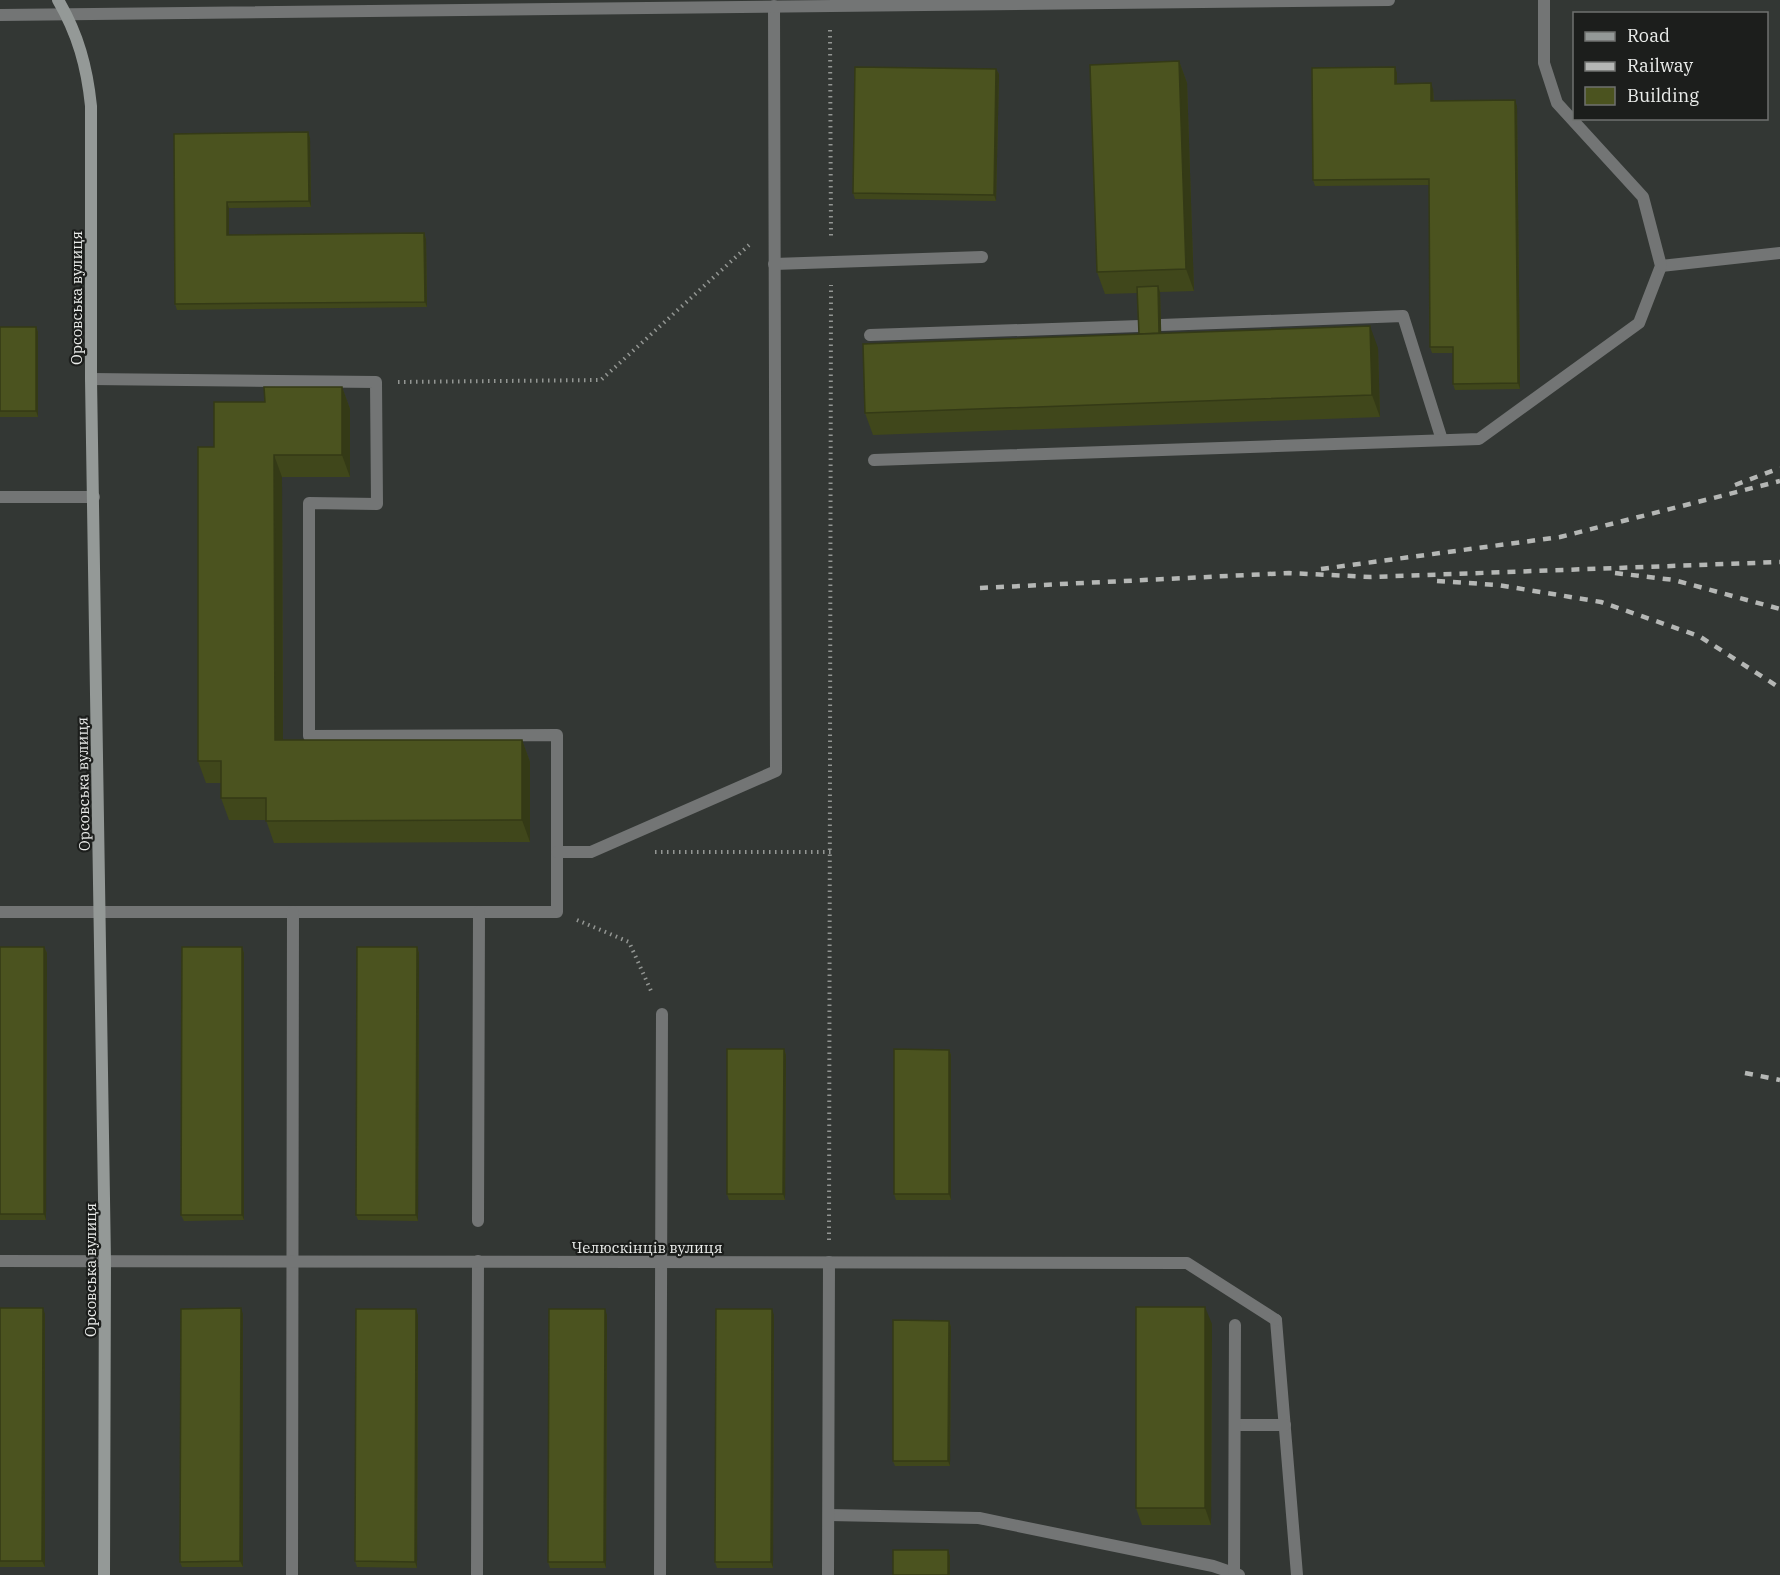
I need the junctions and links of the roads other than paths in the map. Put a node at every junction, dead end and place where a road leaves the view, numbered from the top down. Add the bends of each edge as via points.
1 (58, 0) edge
2 (1389, 0) edge
3 (1544, 0) edge
4 (774, 6) junction
5 (66, 14) junction
6 (0, 15) edge
7 (1780, 253) edge
8 (982, 257) dead end
9 (774, 264) junction
10 (1661, 266) junction
11 (1161, 325) edge
12 (1140, 326) edge
13 (870, 335) dead end
14 (91, 379) junction
15 (1442, 440) junction
16 (874, 460) dead end
17 (0, 497) edge
18 (94, 497) junction
19 (557, 852) junction
20 (0, 912) edge
21 (101, 912) junction
22 (293, 912) junction
23 (479, 912) junction
24 (662, 1014) road end
25 (478, 1221) dead end
26 (0, 1260) edge
27 (105, 1261) junction
28 (292, 1261) junction
29 (478, 1261) junction
30 (661, 1262) junction
31 (829, 1262) junction
32 (1235, 1324) dead end
33 (1235, 1425) junction
34 (1285, 1425) junction
35 (829, 1515) junction
36 (1236, 1574) edge
37 (104, 1575) edge
38 (292, 1575) edge
39 (477, 1575) edge
40 (660, 1575) edge
41 (828, 1575) edge
42 (1297, 1575) edge

1 - 5 street, Орсовська вулиця
2 - 4 street
3 - 10 street via 1544,63 1557,104 1643,197
4 - 5 street
4 - 9 street
5 - 6 street
5 - 14 street, Орсовська вулиця via 79,39 91,106
7 - 10 street
8 - 9 street
9 - 19 street via 776,771 591,852
10 - 15 street via 1639,323 1479,439
11 - 15 street via 1403,316
12 - 13 street
14 - 18 street, Орсовська вулиця
14 - 19 street via 376,382 377,504 309,503 309,736 557,735
15 - 16 street
17 - 18 street
18 - 21 street, Орсовська вулиця
19 - 23 street via 557,912
20 - 21 street
21 - 22 street
21 - 27 street, Орсовська вулиця
22 - 23 street
22 - 28 street
23 - 25 street
24 - 30 street
26 - 27 street, Челюскінців вулиця
27 - 28 street, Челюскінців вулиця
27 - 37 street, Орсовська вулиця
28 - 29 street, Челюскінців вулиця
28 - 38 street
29 - 30 street, Челюскінців вулиця
29 - 39 street
30 - 31 street, Челюскінців вулиця
30 - 40 street
31 - 34 street, Челюскінців вулиця via 1187,1263 1276,1320
31 - 35 street
32 - 33 street
33 - 34 street
33 - 36 street
34 - 42 street
35 - 36 street via 979,1518
35 - 41 street

